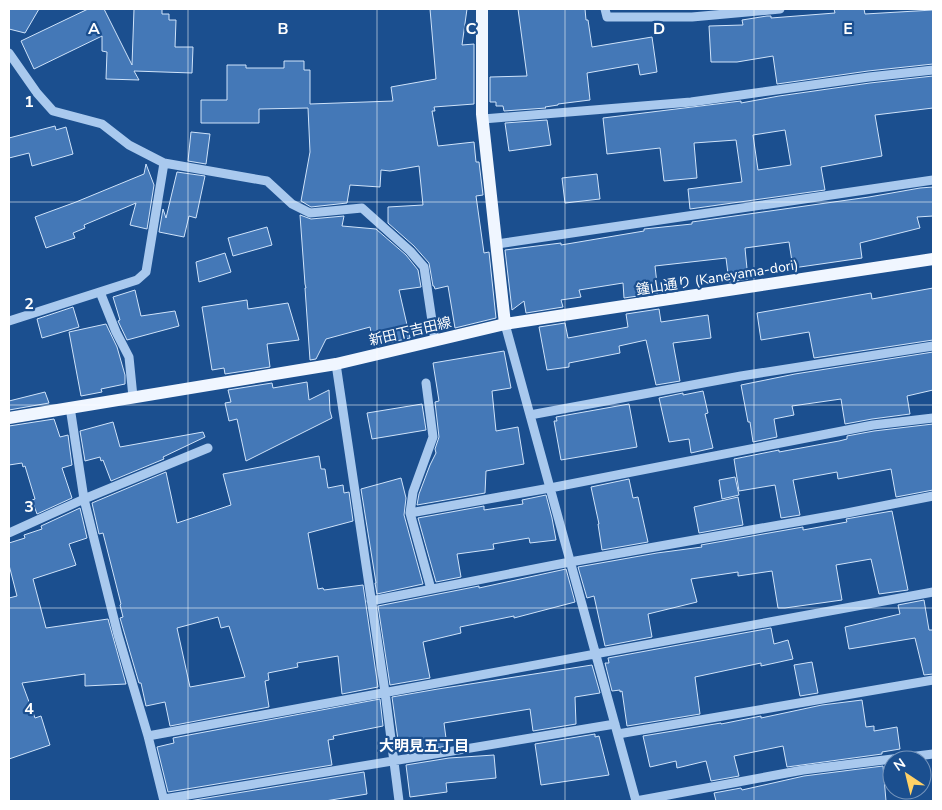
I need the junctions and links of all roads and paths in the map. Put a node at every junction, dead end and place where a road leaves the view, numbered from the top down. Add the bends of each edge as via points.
1 (482, 9) edge
2 (605, 9) edge
3 (780, 9) edge
4 (9, 53) edge
5 (933, 70) edge
6 (483, 119) junction
7 (164, 163) junction
8 (933, 180) edge
9 (496, 244) junction
10 (933, 258) edge
11 (100, 292) junction
12 (9, 321) edge
13 (505, 324) junction
14 (435, 341) junction
15 (933, 346) edge
16 (336, 364) junction
17 (426, 383) dead end
18 (133, 397) junction
19 (70, 407) junction
20 (530, 415) junction
21 (9, 418) edge
22 (933, 418) edge
23 (208, 448) dead end
24 (550, 488) junction
25 (933, 496) edge
26 (84, 499) junction
27 (410, 513) junction
28 (9, 534) edge
29 (570, 562) junction
30 (431, 589) junction
31 (933, 592) edge
32 (371, 600) junction
33 (596, 655) junction
34 (933, 680) edge
35 (385, 692) junction
36 (615, 724) junction
37 (618, 734) junction
38 (148, 736) junction
39 (933, 754) edge
40 (394, 761) junction
41 (164, 800) edge
42 (399, 801) edge
43 (636, 801) edge

1 - 6 main road
2 - 3 street via 607,17 692,17
4 - 7 street via 36,93 53,111 102,124 129,145
5 - 6 street via 691,102
6 - 9 main road
7 - 11 street via 146,272 137,280
7 - 14 street via 267,181 292,204 310,213 362,208 424,267
8 - 9 street
9 - 13 main road
10 - 13 main road, 鐘山通り (Kaneyama-dori)
11 - 12 street
11 - 18 street via 129,357
13 - 14 main road, 新田下吉田線
13 - 20 street
14 - 16 main road, 新田下吉田線
15 - 20 street via 740,376
16 - 18 main road, 新田下吉田線
16 - 32 street
17 - 27 street via 433,437 413,492
18 - 19 main road, 新田下吉田線
19 - 21 main road, 新田下吉田線
19 - 26 street
20 - 24 street
22 - 24 street via 873,425
23 - 26 street
24 - 27 street
24 - 29 street
25 - 29 street
26 - 28 street
26 - 38 street via 118,635
27 - 30 street
29 - 30 street
29 - 33 street
30 - 32 street
31 - 33 street
32 - 35 street
33 - 35 street
33 - 36 street
34 - 37 street
35 - 38 street
35 - 40 street
36 - 37 street
36 - 40 street
37 - 43 street
38 - 41 street
39 - 43 street via 803,770
40 - 41 street
40 - 42 street

